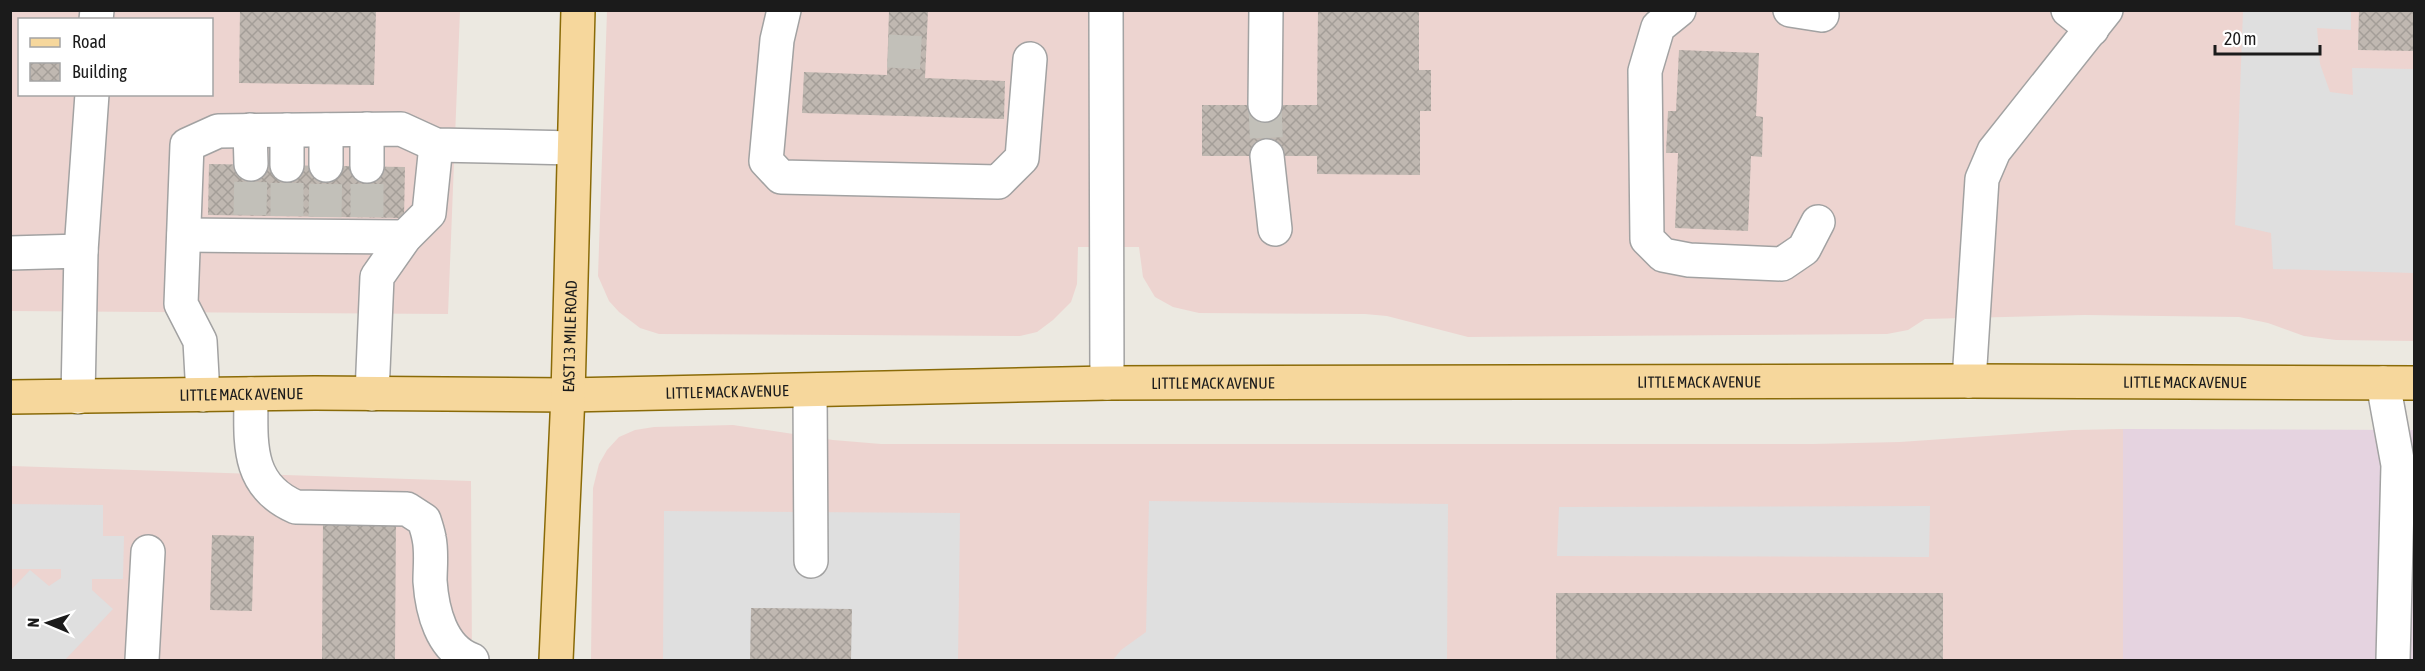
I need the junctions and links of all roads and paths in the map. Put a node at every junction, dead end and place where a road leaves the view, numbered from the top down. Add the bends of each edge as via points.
1 (578, 10) edge
2 (784, 10) edge
3 (1106, 10) edge
4 (1266, 10) edge
5 (1679, 10) edge
6 (1790, 10) edge
7 (1822, 15) dead end
8 (2089, 17) edge
9 (1030, 59) dead end
10 (92, 96) edge
11 (1265, 105) tunnel mouth
12 (367, 129) junction
13 (250, 130) junction
14 (287, 130) junction
15 (326, 130) junction
16 (436, 146) junction
17 (574, 148) junction
18 (1267, 156) tunnel mouth
19 (251, 165) tunnel mouth
20 (287, 165) tunnel mouth
21 (326, 165) tunnel mouth
22 (367, 166) tunnel mouth
23 (1818, 222) dead end
24 (1275, 229) dead end
25 (184, 235) junction
26 (405, 237) junction
27 (81, 251) junction
28 (10, 253) edge
29 (1969, 381) junction
30 (1107, 383) junction
31 (2383, 383) junction
32 (2415, 383) edge
33 (810, 391) junction
34 (251, 394) junction
35 (372, 394) junction
36 (203, 395) junction
37 (568, 396) junction
38 (10, 397) edge
39 (78, 397) junction
40 (147, 552) dead end
41 (811, 561) dead end
42 (142, 660) edge
43 (472, 660) edge
44 (556, 660) edge
45 (2393, 660) edge

1 - 17 main road, EAST 13 MILE ROAD
2 - 9 lane via 777,40 766,161 781,177 998,182 1022,158
3 - 30 lane
4 - 11 lane
5 - 23 lane via 1658,27 1645,71 1647,239 1663,255 1689,261 1782,264 1804,249
6 - 7 lane
8 - 29 lane via 1994,152 1982,179
10 - 27 lane
12 - 15 lane
12 - 16 lane via 401,129
12 - 22 lane
13 - 14 lane
13 - 19 lane
13 - 25 lane via 218,131 187,145
14 - 15 lane
14 - 20 lane
15 - 21 lane
16 - 17 lane
16 - 26 lane via 429,213
17 - 37 main road, EAST 13 MILE ROAD
18 - 24 lane
25 - 26 lane via 250,225 367,227
25 - 36 lane via 181,304 200,341
26 - 35 lane via 377,277
27 - 28 lane
27 - 39 lane
29 - 30 main road, LITTLE MACK AVENUE
29 - 31 main road, LITTLE MACK AVENUE
30 - 33 main road, LITTLE MACK AVENUE
31 - 32 main road, LITTLE MACK AVENUE
31 - 45 lane via 2398,465
33 - 37 main road, LITTLE MACK AVENUE
33 - 41 lane
34 - 35 main road, LITTLE MACK AVENUE
34 - 36 main road, LITTLE MACK AVENUE
34 - 43 lane via 253,459 264,484 280,500 296,507 407,509 424,520 436,618 442,634 464,658
35 - 37 main road, LITTLE MACK AVENUE
36 - 39 main road, LITTLE MACK AVENUE
37 - 44 main road, EAST 13 MILE ROAD
38 - 39 main road, LITTLE MACK AVENUE
40 - 42 lane

